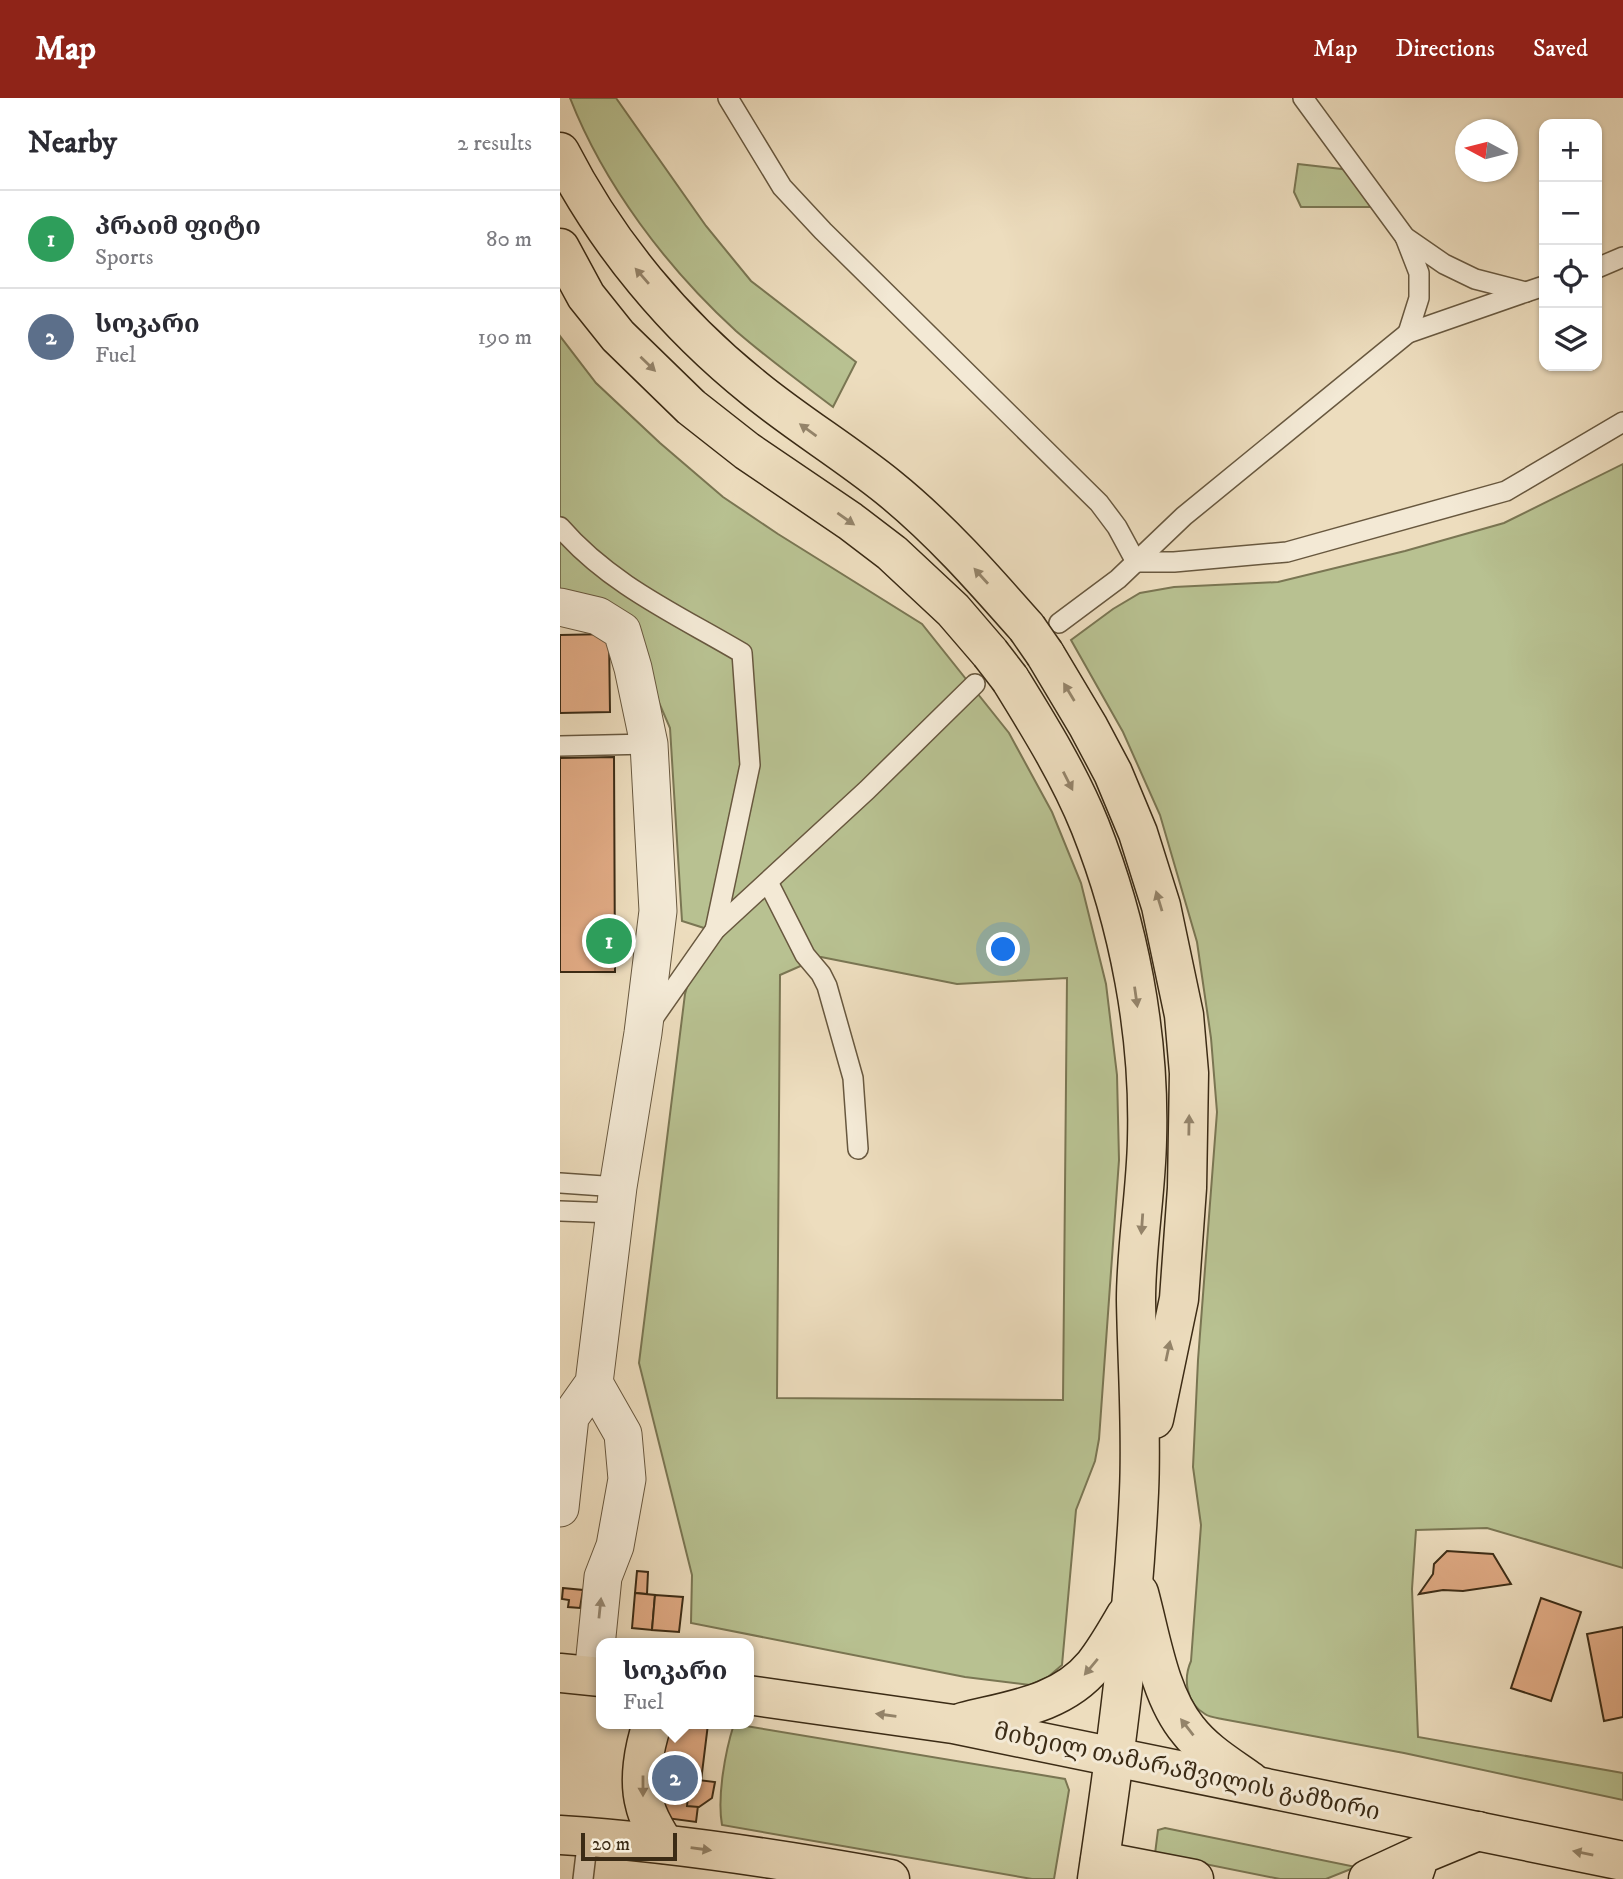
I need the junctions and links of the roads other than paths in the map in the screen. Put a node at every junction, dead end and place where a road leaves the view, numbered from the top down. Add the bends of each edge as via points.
1 (728, 98) edge
2 (1303, 98) edge
3 (560, 152) edge
4 (1405, 237) junction
5 (560, 248) edge
6 (1623, 257) edge
7 (1602, 266) edge
8 (1535, 289) edge
9 (1408, 333) junction
10 (1623, 422) edge
11 (560, 527) edge
12 (1136, 562) junction
13 (560, 607) edge
14 (1043, 635) junction
15 (992, 672) junction
16 (649, 744) junction
17 (560, 746) edge
18 (768, 882) junction
19 (715, 930) junction
20 (643, 1034) junction
21 (858, 1149) dead end
22 (560, 1183) edge
23 (616, 1200) junction
24 (560, 1211) edge
25 (594, 1383) junction
26 (1139, 1490) junction
27 (560, 1508) edge
28 (1133, 1570) junction
29 (1129, 1610) junction
30 (585, 1675) edge
31 (754, 1696) edge
32 (953, 1724) junction
33 (651, 1729) edge
34 (1115, 1758) junction
35 (1258, 1786) junction
36 (1478, 1831) junction
37 (574, 1836) edge
38 (664, 1844) junction
39 (1623, 1861) edge
40 (1416, 1867) edge
41 (1098, 1870) edge
42 (583, 1879) edge
43 (890, 1879) edge
44 (1194, 1879) edge
45 (1368, 1879) edge

1 - 12 lane via 782,187 1099,503
2 - 4 lane
14 -> 3 main road via 939,531 753,388 692,333 624,256
4 - 8 lane via 1475,279
4 - 9 lane via 1419,272 1419,298
5 -> 15 main road via 586,296 618,336 691,407 892,553 953,610
6 - 7 lane
8 - 9 lane
9 - 12 lane via 1184,516
10 - 12 lane via 1506,491 1287,552
11 - 19 lane via 607,573 743,653 750,765
12 - 14 lane
13 - 16 street via 598,617 622,631
26 -> 14 main road via 1179,1299 1190,1124 1184,1015 1161,906 1138,833
15 - 18 lane
15 -> 26 main road via 1066,776 1089,824 1109,878 1133,970 1147,1096 1136,1296
16 - 17 lane
16 - 20 street via 658,911
18 - 19 lane
18 - 21 lane via 805,955 827,986 853,1078
19 - 20 lane
20 - 23 street
22 - 23 lane
23 - 24 lane
23 - 25 street
25 - 27 street via 570,1417
30 -> 25 street via 627,1479 622,1434
26 - 28 main road
28 - 29 main road
35 -> 28 main road via 1204,1746 1172,1706
29 -> 32 main road via 1094,1665 1062,1693 1037,1704
29 - 34 main road
32 -> 31 main road, მიხეილ თამარაშვილის გამზირი
32 - 34 main road, მიხეილ თამარაშვილის გამზირი
33 -> 38 main road via 642,1791 648,1815
34 - 35 main road, მიხეილ თამარაშვილის გამზირი
34 - 41 main road
35 - 36 main road, მიხეილ თამარაშვილის გამზირი
39 -> 36 main road, მიხეილ თამარაშვილის გამზირი
36 - 40 main road
37 - 38 main road
37 - 42 lane
38 -> 43 main road
40 - 45 main road
41 - 44 main road

